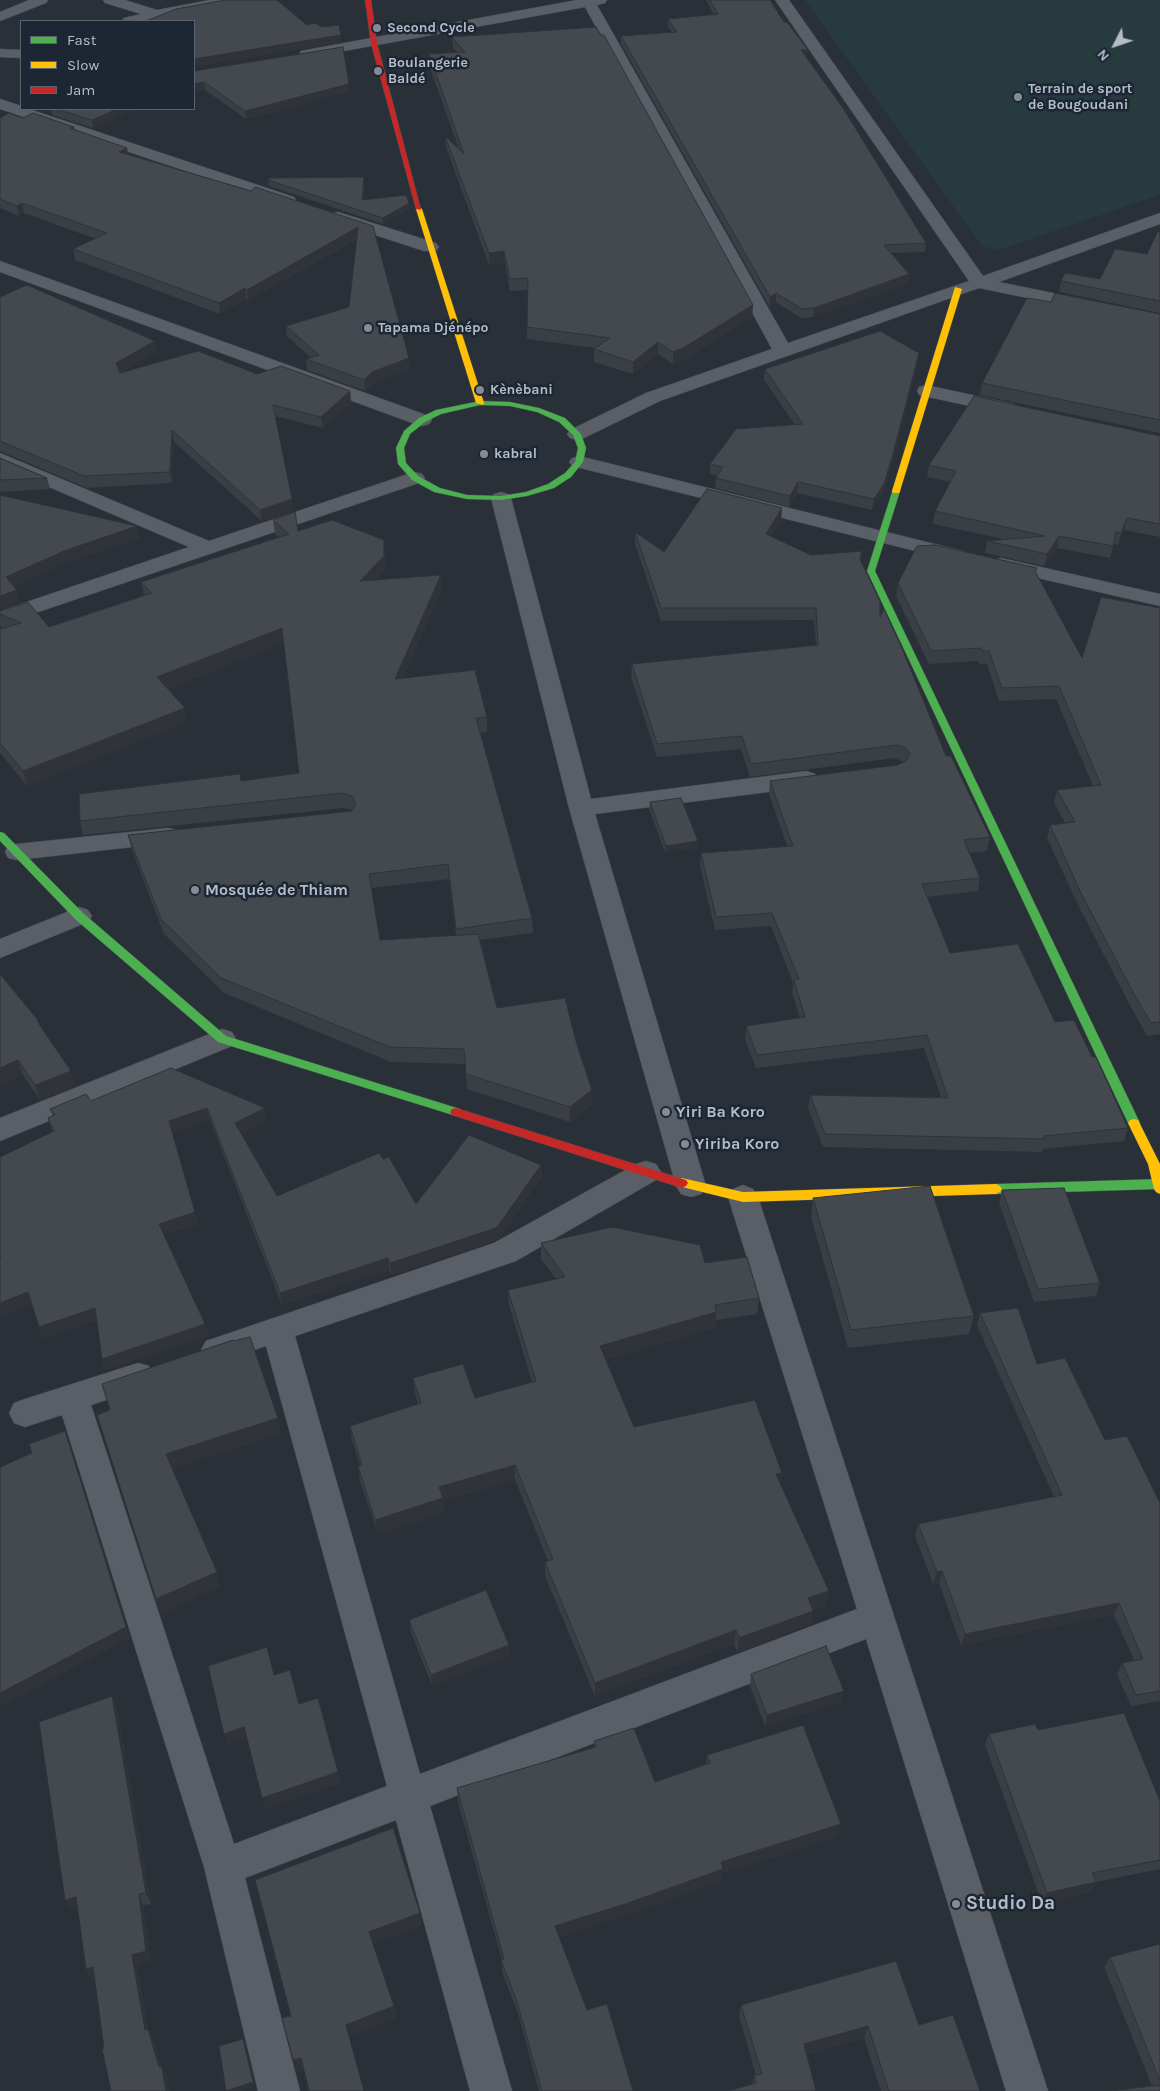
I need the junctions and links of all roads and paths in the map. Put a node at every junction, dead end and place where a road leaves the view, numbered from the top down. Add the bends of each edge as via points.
1 (41, 0) edge
2 (110, 0) edge
3 (233, 0) edge
4 (368, 0) edge
5 (782, 0) edge
6 (592, 1) edge
7 (156, 14) junction
8 (0, 17) edge
9 (133, 20) edge
10 (374, 43) junction
11 (0, 53) edge
12 (20, 54) edge
13 (289, 57) edge
14 (20, 103) edge
15 (1, 105) edge
16 (307, 206) edge
17 (326, 213) edge
18 (1160, 218) edge
19 (430, 247) junction
20 (0, 266) edge
21 (979, 283) junction
22 (958, 289) junction
23 (1160, 320) edge
24 (783, 351) junction
25 (926, 391) junction
26 (480, 403) junction
27 (1024, 412) edge
28 (422, 420) junction
29 (577, 434) junction
30 (0, 459) edge
31 (579, 462) junction
32 (415, 478) junction
33 (501, 498) junction
34 (881, 538) junction
35 (208, 548) junction
36 (1160, 600) edge
37 (0, 618) edge
38 (826, 777) edge
39 (581, 808) junction
40 (195, 834) edge
41 (8, 844) edge
42 (79, 916) junction
43 (0, 949) edge
44 (222, 1039) junction
45 (0, 1130) edge
46 (646, 1172) junction
47 (1159, 1175) edge
48 (692, 1186) junction
49 (743, 1197) junction
50 (277, 1329) junction
51 (73, 1398) junction
52 (25, 1413) dead end
53 (877, 1618) junction
54 (408, 1796) junction
55 (223, 1867) junction
56 (278, 2091) edge
57 (492, 2091) edge
58 (1027, 2091) edge

1 - 8 street
2 - 7 street
3 - 7 street
4 - 10 street
5 - 21 street
6 - 10 street
6 - 24 street
7 - 9 street
10 - 13 street
10 - 19 street
11 - 12 street
14 - 15 street
15 - 16 street
17 - 19 street
18 - 21 street
19 - 26 street
20 - 28 street
21 - 22 street
21 - 23 street
22 - 24 street
22 - 25 street
24 - 29 street via 653,397
25 - 27 street
25 - 34 street
26 - 28 street via 445,410
26 - 29 street via 510,404 539,410 562,420
28 - 32 street via 407,433 400,448 402,464
29 - 31 street via 582,448
30 - 35 street
31 - 33 street via 568,475 551,486
31 - 34 street
32 - 33 street via 437,490 467,497
32 - 35 street
33 - 39 street
34 - 36 street
34 - 47 street via 871,571
35 - 37 street
38 - 39 street
39 - 48 street
40 - 41 street
41 - 42 street
42 - 43 street
42 - 44 street
44 - 45 street
44 - 46 street
46 - 48 street
46 - 50 street via 505,1252
47 - 49 street
48 - 49 street
49 - 53 street
50 - 51 street
50 - 54 street
51 - 52 street
51 - 55 street
53 - 54 street
53 - 58 street
54 - 55 street
54 - 57 street
55 - 56 street

